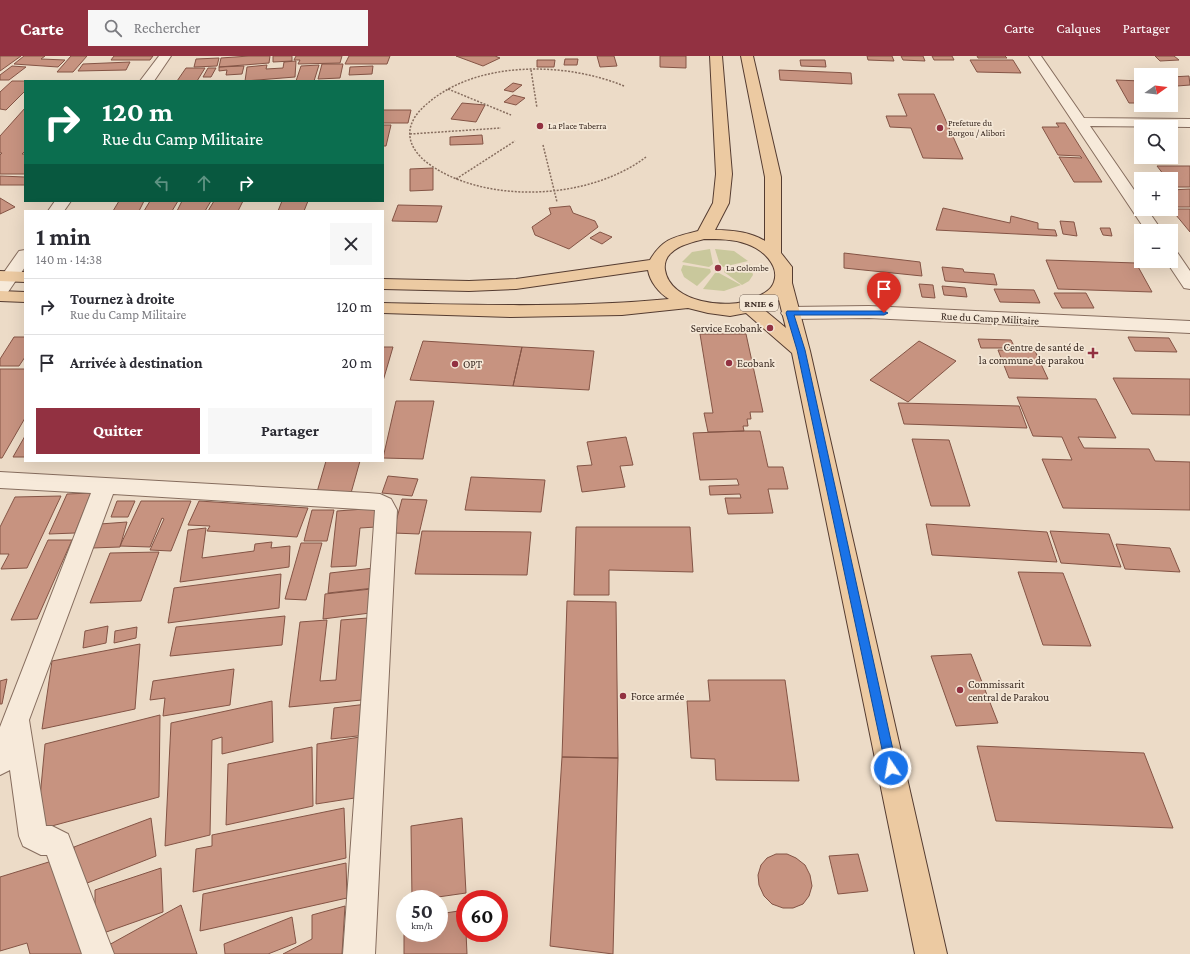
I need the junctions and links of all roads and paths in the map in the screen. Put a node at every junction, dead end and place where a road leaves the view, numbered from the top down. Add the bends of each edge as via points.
1 (165, 56) edge
2 (716, 56) edge
3 (747, 56) edge
4 (1035, 56) edge
5 (531, 70) junction
6 (148, 80) edge
7 (624, 86) dead end
8 (447, 89) junction
9 (537, 108) dead end
10 (511, 115) dead end
11 (1081, 122) junction
12 (1190, 123) edge
13 (501, 128) dead end
14 (410, 134) junction
15 (515, 141) dead end
16 (543, 145) dead end
17 (646, 157) dead end
18 (455, 179) junction
19 (554, 190) junction
20 (557, 202) dead end
21 (1149, 224) edge
22 (704, 234) junction
23 (773, 253) junction
24 (24, 257) edge
25 (656, 264) junction
26 (1178, 266) edge
27 (12, 276) edge
28 (784, 283) junction
29 (384, 284) edge
30 (1190, 284) edge
31 (0, 291) edge
32 (0, 296) edge
33 (24, 297) edge
34 (688, 303) junction
35 (750, 307) junction
36 (384, 308) edge
37 (790, 313) junction
38 (1190, 327) edge
39 (801, 350) junction
40 (0, 480) edge
41 (105, 486) junction
42 (16, 719) junction
43 (0, 762) edge
44 (98, 954) edge
45 (359, 954) edge
46 (932, 954) edge

1 - 6 street
2 - 22 main road via 724,174 721,203
3 - 23 main road via 773,177
4 - 11 street
5 - 7 path via 587,74
5 - 8 path via 485,76
5 - 9 path
8 - 10 path
8 - 14 path via 428,101 416,115
11 - 12 street
11 - 21 street
13 - 14 path
14 - 18 path via 411,142 421,158 433,168
15 - 18 path
16 - 19 path
17 - 19 path via 622,173 599,182
18 - 19 path via 509,191
19 - 20 path
22 - 23 main road, RNIE 6 via 736,237 754,242
22 - 25 main road, RNIE 6 via 681,240 664,250
23 - 28 main road, RNIE 6 via 783,267
24 - 27 street
25 - 29 main road via 516,284
25 - 34 main road, RNIE 6 via 658,278 669,292
26 - 30 street
27 - 31 street
28 - 35 main road, RNIE 6 via 772,298
28 - 37 main road, RNIE 6
32 - 33 main road
34 - 35 main road, RNIE 6 via 730,310
34 - 36 main road via 622,310
35 - 39 main road, RNIE 6
37 - 38 street, Rue du Camp Militaire via 869,312
37 - 39 main road, RNIE 6
39 - 46 main road, RNIE 6
40 - 41 street
41 - 42 street
41 - 45 street via 368,501 381,502 385,506
42 - 43 street
42 - 44 street via 33,836 41,841 52,840 58,844

